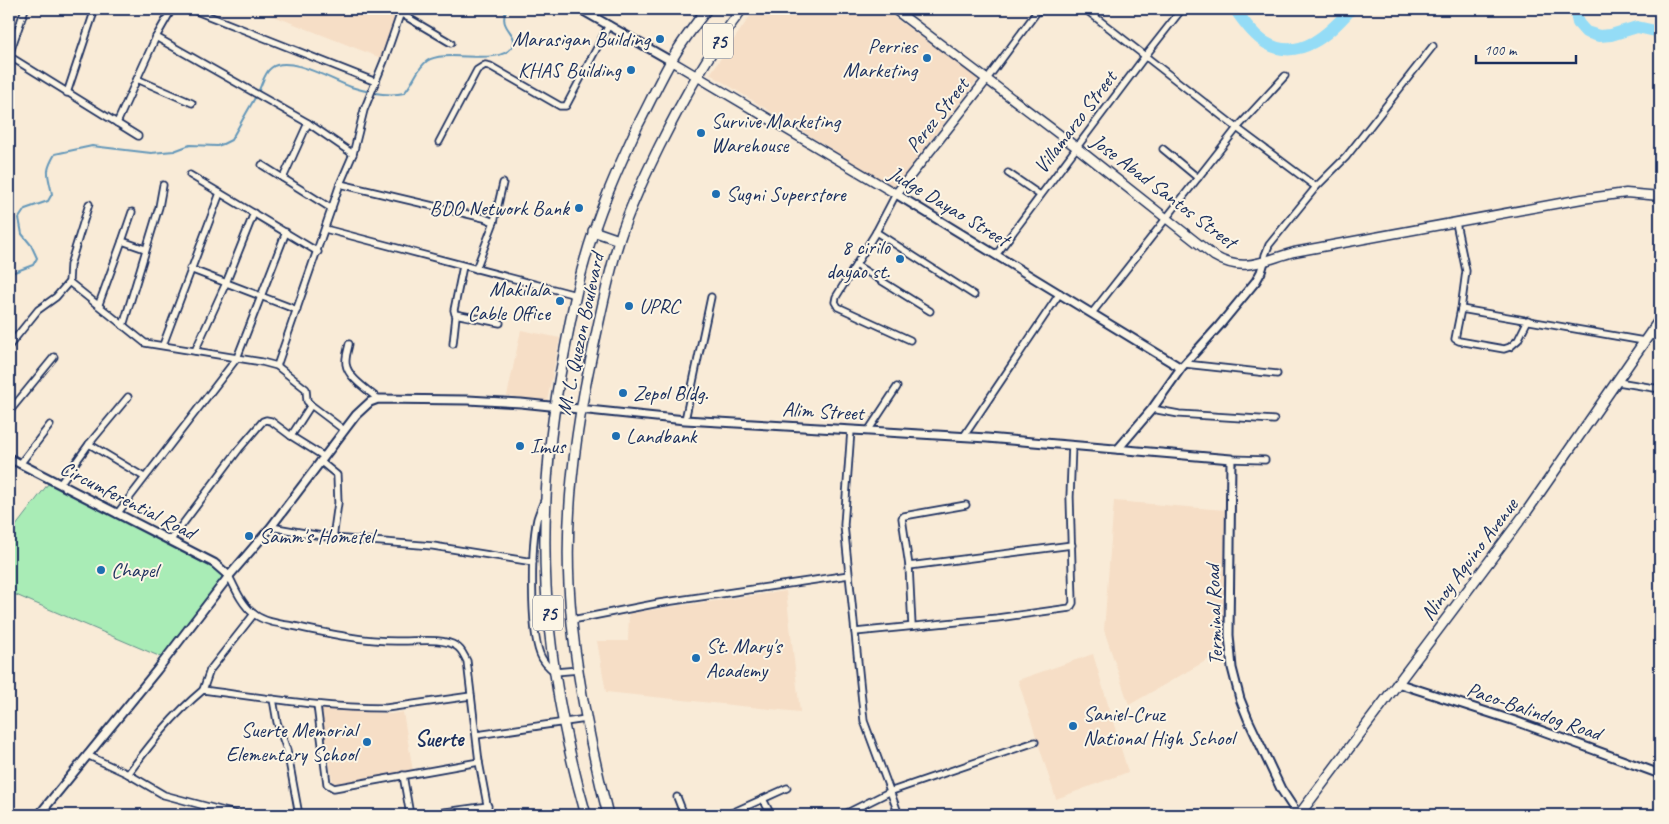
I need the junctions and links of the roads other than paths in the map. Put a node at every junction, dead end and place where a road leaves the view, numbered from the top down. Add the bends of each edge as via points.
1 (25, 9) edge
2 (96, 9) edge
3 (172, 9) edge
4 (191, 9) edge
5 (580, 9) edge
6 (707, 9) edge
7 (742, 9) edge
8 (894, 9) edge
9 (1039, 9) edge
10 (1085, 9) edge
11 (1182, 9) edge
12 (401, 11) edge
13 (609, 25) junction
14 (156, 37) junction
15 (451, 43) dead end
16 (1433, 46) dead end
17 (1146, 55) junction
18 (9, 56) edge
19 (671, 61) junction
20 (696, 76) junction
21 (1285, 76) dead end
22 (137, 79) junction
23 (987, 79) junction
24 (375, 85) junction
25 (67, 93) junction
26 (192, 103) dead end
27 (117, 123) junction
28 (308, 123) junction
29 (1237, 128) junction
30 (138, 136) dead end
31 (439, 142) dead end
32 (1076, 147) junction
33 (1162, 149) dead end
34 (352, 154) junction
35 (262, 165) dead end
36 (1008, 173) dead end
37 (190, 175) dead end
38 (283, 178) junction
39 (1198, 178) junction
40 (503, 183) dead end
41 (340, 184) junction
42 (163, 185) dead end
43 (1316, 187) junction
44 (220, 193) junction
45 (896, 194) junction
46 (1040, 196) junction
47 (1660, 196) edge
48 (89, 204) dead end
49 (332, 209) junction
50 (132, 212) dead end
51 (254, 213) junction
52 (1166, 218) junction
53 (494, 222) junction
54 (1456, 223) junction
55 (326, 229) junction
56 (593, 231) junction
57 (286, 232) junction
58 (876, 232) junction
59 (619, 240) junction
60 (122, 241) junction
61 (145, 250) junction
62 (318, 252) junction
63 (996, 255) junction
64 (1264, 262) junction
65 (856, 265) junction
66 (463, 266) junction
67 (190, 269) junction
68 (476, 270) junction
69 (69, 282) junction
70 (226, 283) junction
71 (1060, 294) junction
72 (576, 295) junction
73 (974, 295) dead end
74 (262, 296) junction
75 (711, 297) dead end
76 (99, 304) junction
77 (1461, 309) junction
78 (297, 310) junction
79 (930, 311) dead end
80 (1092, 313) junction
81 (456, 316) junction
82 (1660, 319) edge
83 (1528, 320) junction
84 (500, 323) dead end
85 (123, 326) junction
86 (1660, 337) edge
87 (1646, 338) junction
88 (910, 340) dead end
89 (349, 344) dead end
90 (453, 344) dead end
91 (162, 345) junction
92 (9, 346) edge
93 (195, 351) junction
94 (54, 357) dead end
95 (237, 358) junction
96 (277, 366) junction
97 (1183, 366) junction
98 (1277, 374) dead end
99 (1618, 382) junction
100 (897, 387) dead end
101 (1660, 389) edge
102 (128, 397) dead end
103 (378, 399) junction
104 (311, 405) junction
105 (555, 407) junction
106 (1152, 409) junction
107 (580, 410) junction
108 (9, 412) edge
109 (685, 420) junction
110 (1274, 420) dead end
111 (50, 425) dead end
112 (344, 430) junction
113 (852, 430) junction
114 (868, 431) junction
115 (291, 436) junction
116 (964, 436) junction
117 (89, 444) junction
118 (1072, 445) junction
119 (1118, 449) junction
120 (9, 458) edge
121 (1231, 458) junction
122 (322, 459) junction
123 (1266, 460) dead end
124 (20, 464) junction
125 (144, 477) junction
126 (60, 484) junction
127 (546, 496) junction
128 (966, 505) dead end
129 (118, 514) junction
130 (270, 527) junction
131 (333, 538) junction
132 (170, 541) junction
133 (1072, 545) junction
134 (533, 562) junction
135 (909, 566) junction
136 (849, 575) junction
137 (229, 576) junction
138 (254, 614) junction
139 (572, 620) junction
140 (912, 626) junction
141 (855, 632) junction
142 (579, 670) junction
143 (555, 672) junction
144 (1397, 683) junction
145 (203, 690) junction
146 (472, 696) junction
147 (273, 699) junction
148 (317, 705) junction
149 (586, 719) junction
150 (564, 722) junction
151 (477, 735) junction
152 (1035, 742) dead end
153 (87, 756) junction
154 (479, 762) junction
155 (128, 774) junction
156 (1660, 774) edge
157 (403, 775) junction
158 (787, 788) dead end
159 (889, 792) junction
160 (677, 797) dead end
161 (763, 799) junction
162 (488, 806) junction
163 (41, 812) edge
164 (52, 815) edge
165 (239, 815) edge
166 (299, 815) edge
167 (410, 815) edge
168 (424, 815) edge
169 (489, 815) edge
170 (586, 815) edge
171 (608, 815) edge
172 (684, 815) edge
173 (728, 815) edge
174 (771, 815) edge
175 (843, 815) edge
176 (899, 815) edge
177 (1298, 815) edge

1 - 18 street
2 - 25 street
3 - 14 street
4 - 24 street
5 - 13 street
6 - 19 main road, M. L. Quezon Boulevard / 75
7 - 20 main road, M. L. Quezon Boulevard / 75
8 - 23 main road, Jose Abad Santos Street
9 - 23 street, Perez Street
10 - 17 street
11 - 17 street, Villamarzo Street
12 - 15 street
12 - 24 street
13 - 19 street
13 - 31 street via 566,106 560,106 485,65 477,70
14 - 22 street
14 - 28 street
16 - 43 street via 1352,149
17 - 29 street
17 - 32 street, Villamarzo Street
18 - 25 street
19 - 20 main road, Judge Dayao Street
19 - 56 main road, M. L. Quezon Boulevard / 75 via 623,157
20 - 45 main road, Judge Dayao Street
20 - 59 main road, M. L. Quezon Boulevard / 75 via 649,168
21 - 29 street
22 - 26 street
22 - 27 street
23 - 32 main road, Jose Abad Santos Street
23 - 45 main road, Perez Street
24 - 34 street
25 - 27 street
27 - 30 street
28 - 34 street
28 - 38 street
29 - 39 street
29 - 43 street
32 - 46 street, Villamarzo Street
32 - 52 main road, Jose Abad Santos Street
33 - 39 street
34 - 41 street
35 - 38 street
36 - 46 street
37 - 44 street
38 - 49 street
39 - 52 street
40 - 53 street
41 - 49 street
41 - 53 street
42 - 61 street
43 - 64 street via 1270,246
44 - 51 street
44 - 67 street
45 - 58 street, Perez Street
45 - 63 street, Judge Dayao Street
46 - 63 street, Villamarzo Street
47 - 54 main road, Jose Abad Santos Street via 1614,194
48 - 69 street via 70,265
49 - 55 street
50 - 60 street
51 - 57 street
51 - 70 street
52 - 64 main road, Jose Abad Santos Street via 1224,263 1242,266
52 - 80 street
53 - 68 street
54 - 64 main road, Jose Abad Santos Street via 1294,252
54 - 77 street via 1466,270
55 - 62 street
55 - 66 street
56 - 59 main road
56 - 72 main road, M. L. Quezon Boulevard / 75
57 - 62 street
57 - 74 street
58 - 65 street, Perez Street
58 - 73 street
59 - 107 main road, M. L. Quezon Boulevard / 75
60 - 61 street
60 - 76 street
61 - 85 street
62 - 78 street
63 - 71 street, Judge Dayao Street
64 - 97 street via 1256,281
65 - 79 street
65 - 88 street, Perez Street via 835,304
66 - 68 street
66 - 81 street via 454,310
67 - 70 street
67 - 91 street
68 - 72 street
69 - 76 street
69 - 92 street via 56,298 38,310
70 - 74 street
70 - 93 street
71 - 80 street, Judge Dayao Street
71 - 116 street
72 - 105 main road, M. L. Quezon Boulevard / 75
74 - 78 street
74 - 95 street
75 - 109 street
76 - 85 street
77 - 83 street
77 - 83 street via 1456,340 1504,349 1515,344
78 - 96 street
80 - 97 street, Judge Dayao Street
81 - 84 street
81 - 90 street
82 - 87 main road, Ninoy Aquino Avenue
83 - 87 street
85 - 91 street via 145,343
86 - 87 street
87 - 99 main road, Ninoy Aquino Avenue
89 - 103 street via 348,370
91 - 93 street
93 - 95 street
94 - 108 street
95 - 96 street
95 - 125 street
96 - 104 street via 306,389 307,401
97 - 98 street
97 - 106 street
99 - 101 street
99 - 144 main road, Ninoy Aquino Avenue via 1528,511
100 - 114 street
102 - 117 street
103 - 105 street, Alim Street via 468,400
103 - 112 street via 363,407
104 - 112 street
104 - 115 street
105 - 107 street, Alim Street
105 - 127 main road, M. L. Quezon Boulevard / 75
106 - 110 street via 1170,414
106 - 119 street
107 - 109 street, Alim Street
107 - 139 main road, M. L. Quezon Boulevard / 75 via 568,547
109 - 113 street, Alim Street
111 - 124 street
112 - 122 street
113 - 114 street, Alim Street
113 - 136 street via 844,525
114 - 116 street, Alim Street
115 - 122 street
115 - 132 street via 271,421 263,421
116 - 118 street, Alim Street
117 - 125 street
117 - 126 street
118 - 119 street, Alim Street
118 - 133 street
119 - 121 street, Alim Street
120 - 124 street, Circumferential Road
121 - 123 street, Alim Street
121 - 177 street, Terminal Road via 1229,635 1232,668 1248,719 1281,789
122 - 130 street
122 - 131 street via 337,475 338,503
124 - 126 street, Circumferential Road
125 - 129 street
126 - 129 street, Circumferential Road
127 - 134 street via 538,516
127 - 143 main road, M. L. Quezon Boulevard / 75 via 546,585
128 - 135 street via 902,518
129 - 132 street, Circumferential Road
130 - 131 street
130 - 137 street
131 - 134 street via 433,546
132 - 137 street, Circumferential Road via 214,563
133 - 135 street
133 - 140 street via 1073,603 1070,608
134 - 143 street via 538,646 545,663
135 - 140 street
136 - 139 street via 659,602
136 - 141 street
137 - 138 street
137 - 153 street
138 - 145 street via 210,670
138 - 146 street via 270,622 362,639 431,641 458,646 467,661
139 - 142 main road, M. L. Quezon Boulevard / 75
140 - 141 street
141 - 159 street via 864,721
142 - 143 street
142 - 149 main road, M. L. Quezon Boulevard / 75
143 - 150 main road, M. L. Quezon Boulevard / 75
144 - 156 street, Paco-Balindog Road via 1518,722
144 - 177 main road, Ninoy Aquino Avenue
145 - 147 street
145 - 155 street via 160,731
146 - 148 street via 386,708
146 - 151 street
147 - 148 street
147 - 166 street via 287,750
148 - 157 street via 327,784 334,788
149 - 150 street
149 - 171 main road, M. L. Quezon Boulevard / 75
150 - 151 street
150 - 170 main road, M. L. Quezon Boulevard / 75
151 - 154 street
152 - 159 street
153 - 155 street
153 - 163 street
154 - 157 street
154 - 162 street
155 - 165 street via 164,794
157 - 167 street
158 - 161 street
159 - 175 street
159 - 176 street
160 - 172 street
161 - 173 street
161 - 174 street
162 - 168 street
162 - 169 street
163 - 164 street

